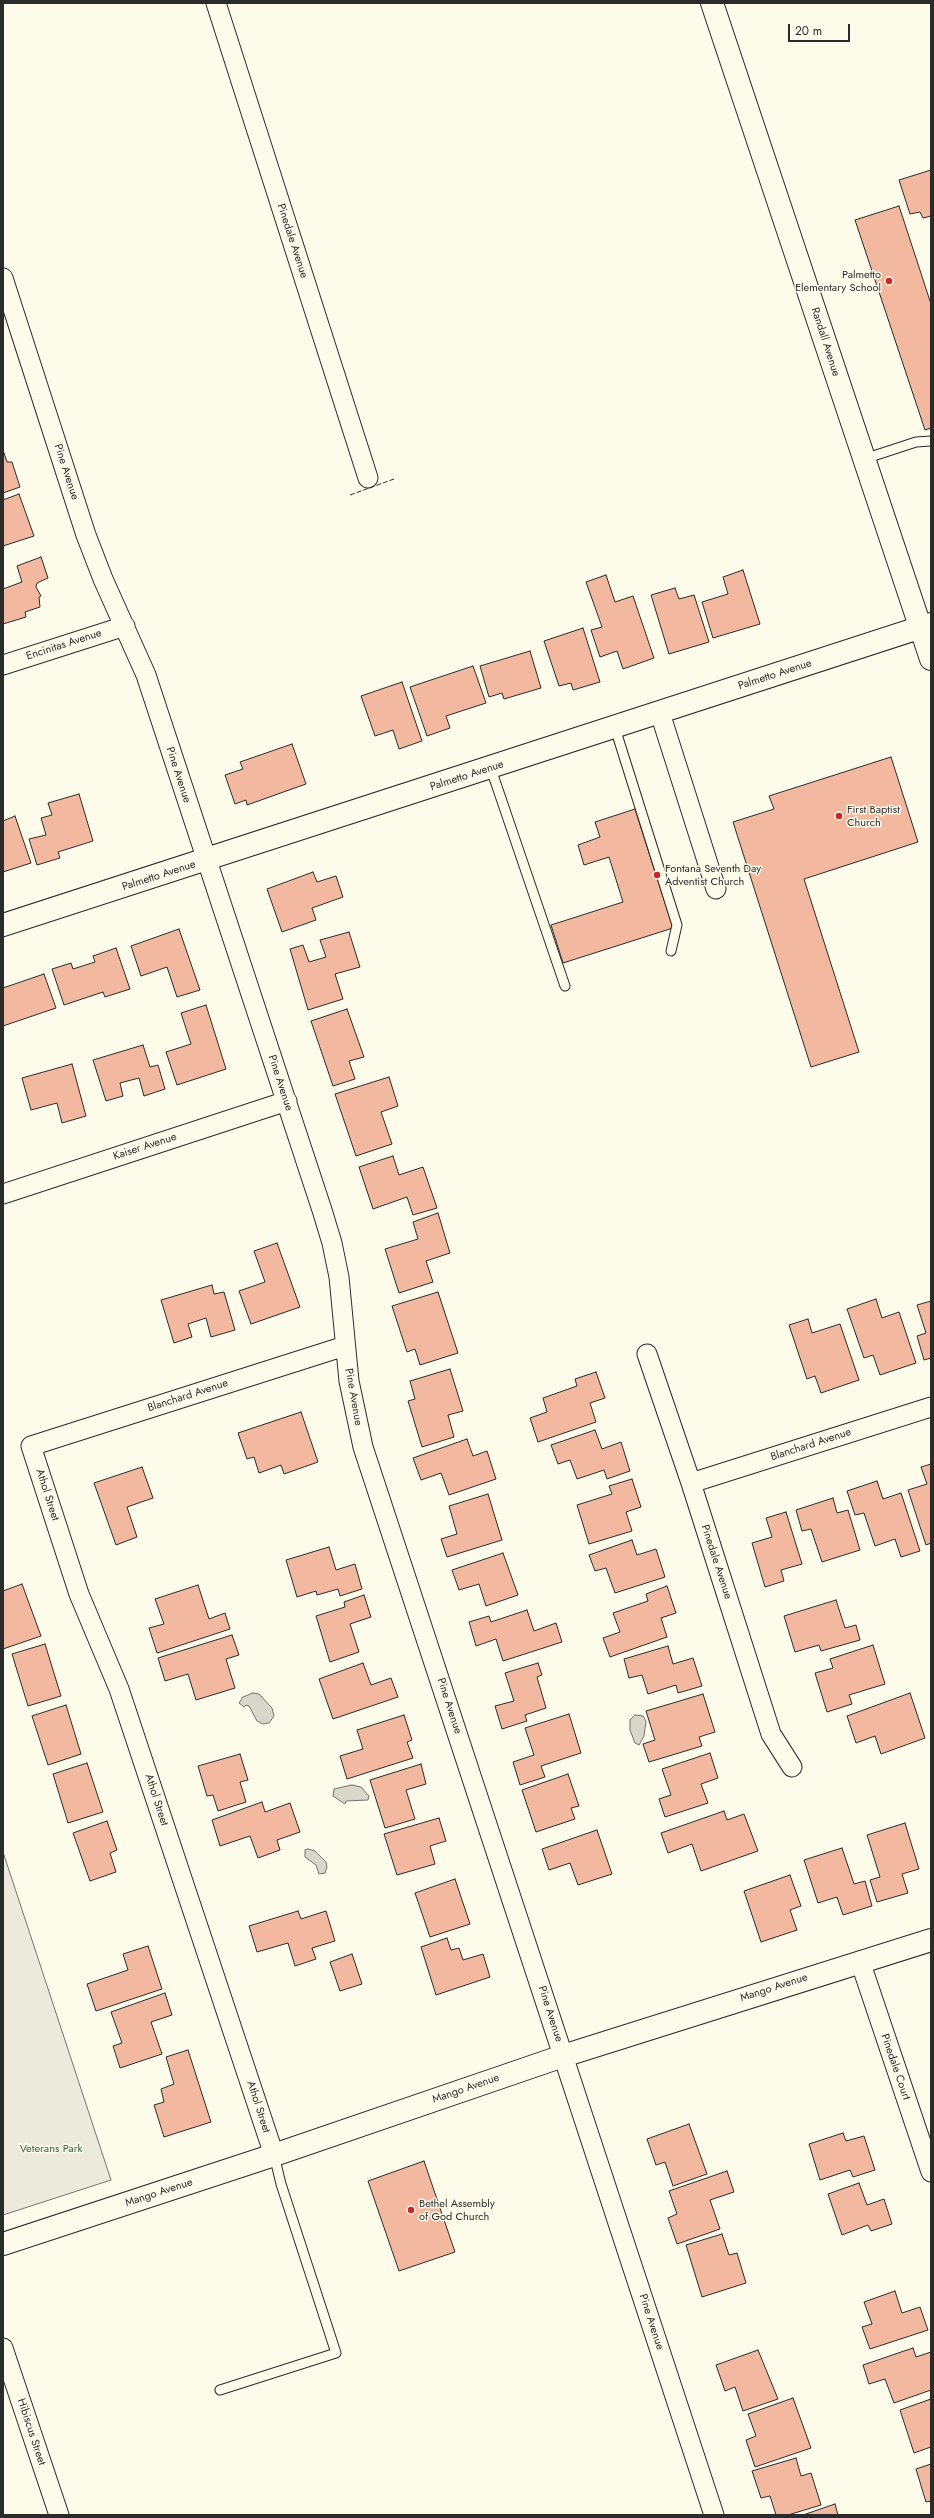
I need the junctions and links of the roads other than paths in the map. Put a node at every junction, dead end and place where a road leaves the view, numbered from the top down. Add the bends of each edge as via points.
1 (216, 3) edge
2 (712, 3) edge
3 (3, 278) edge
4 (931, 441) edge
5 (864, 459) junction
6 (368, 478) dead end
7 (125, 626) junction
8 (926, 626) edge
9 (931, 659) edge
10 (3, 665) edge
11 (660, 713) junction
12 (615, 728) junction
13 (490, 768) junction
14 (206, 861) junction
15 (716, 889) dead end
16 (3, 925) edge
17 (671, 951) dead end
18 (564, 986) dead end
19 (286, 1101) junction
20 (3, 1194) edge
21 (345, 1346) junction
22 (647, 1354) dead end
23 (931, 1407) edge
24 (31, 1446) joint
25 (691, 1483) junction
26 (792, 1767) dead end
27 (931, 1940) edge
28 (860, 1961) junction
29 (563, 2056) junction
30 (274, 2155) junction
31 (931, 2172) edge
32 (3, 2244) edge
33 (3, 2348) edge
34 (220, 2390) dead end
35 (59, 2515) edge
36 (714, 2515) edge

1 - 6 street, Pinedale Avenue
2 - 5 street, Randall Avenue
3 - 7 street, Pine Avenue via 86,535 102,579
4 - 5 lane via 916,442
5 - 8 street, Randall Avenue
7 - 10 street, Encinitas Avenue
7 - 14 street, Pine Avenue via 146,675
8 - 9 street, Randall Avenue
8 - 11 street, Palmetto Avenue
11 - 12 street, Palmetto Avenue
11 - 15 street
12 - 13 street, Palmetto Avenue
12 - 17 lane via 677,926
13 - 14 street, Palmetto Avenue
13 - 18 lane
14 - 16 street, Palmetto Avenue
14 - 19 street, Pine Avenue
19 - 20 street, Kaiser Avenue
19 - 21 street, Pine Avenue via 332,1243 339,1277
21 - 24 street, Blanchard Avenue
21 - 29 street, Pine Avenue via 356,1422 363,1447
22 - 25 street, Pinedale Avenue
23 - 25 street, Blanchard Avenue
24 - 30 street, Athol Street via 79,1594 119,1689
25 - 26 street, Pinedale Avenue via 771,1734
27 - 28 street, Mango Avenue
28 - 29 street, Mango Avenue
28 - 31 street, Pinedale Court
29 - 30 street, Mango Avenue
29 - 36 street, Pine Avenue
30 - 32 street, Mango Avenue
30 - 34 lane via 336,2353
33 - 35 street, Hibiscus Street

